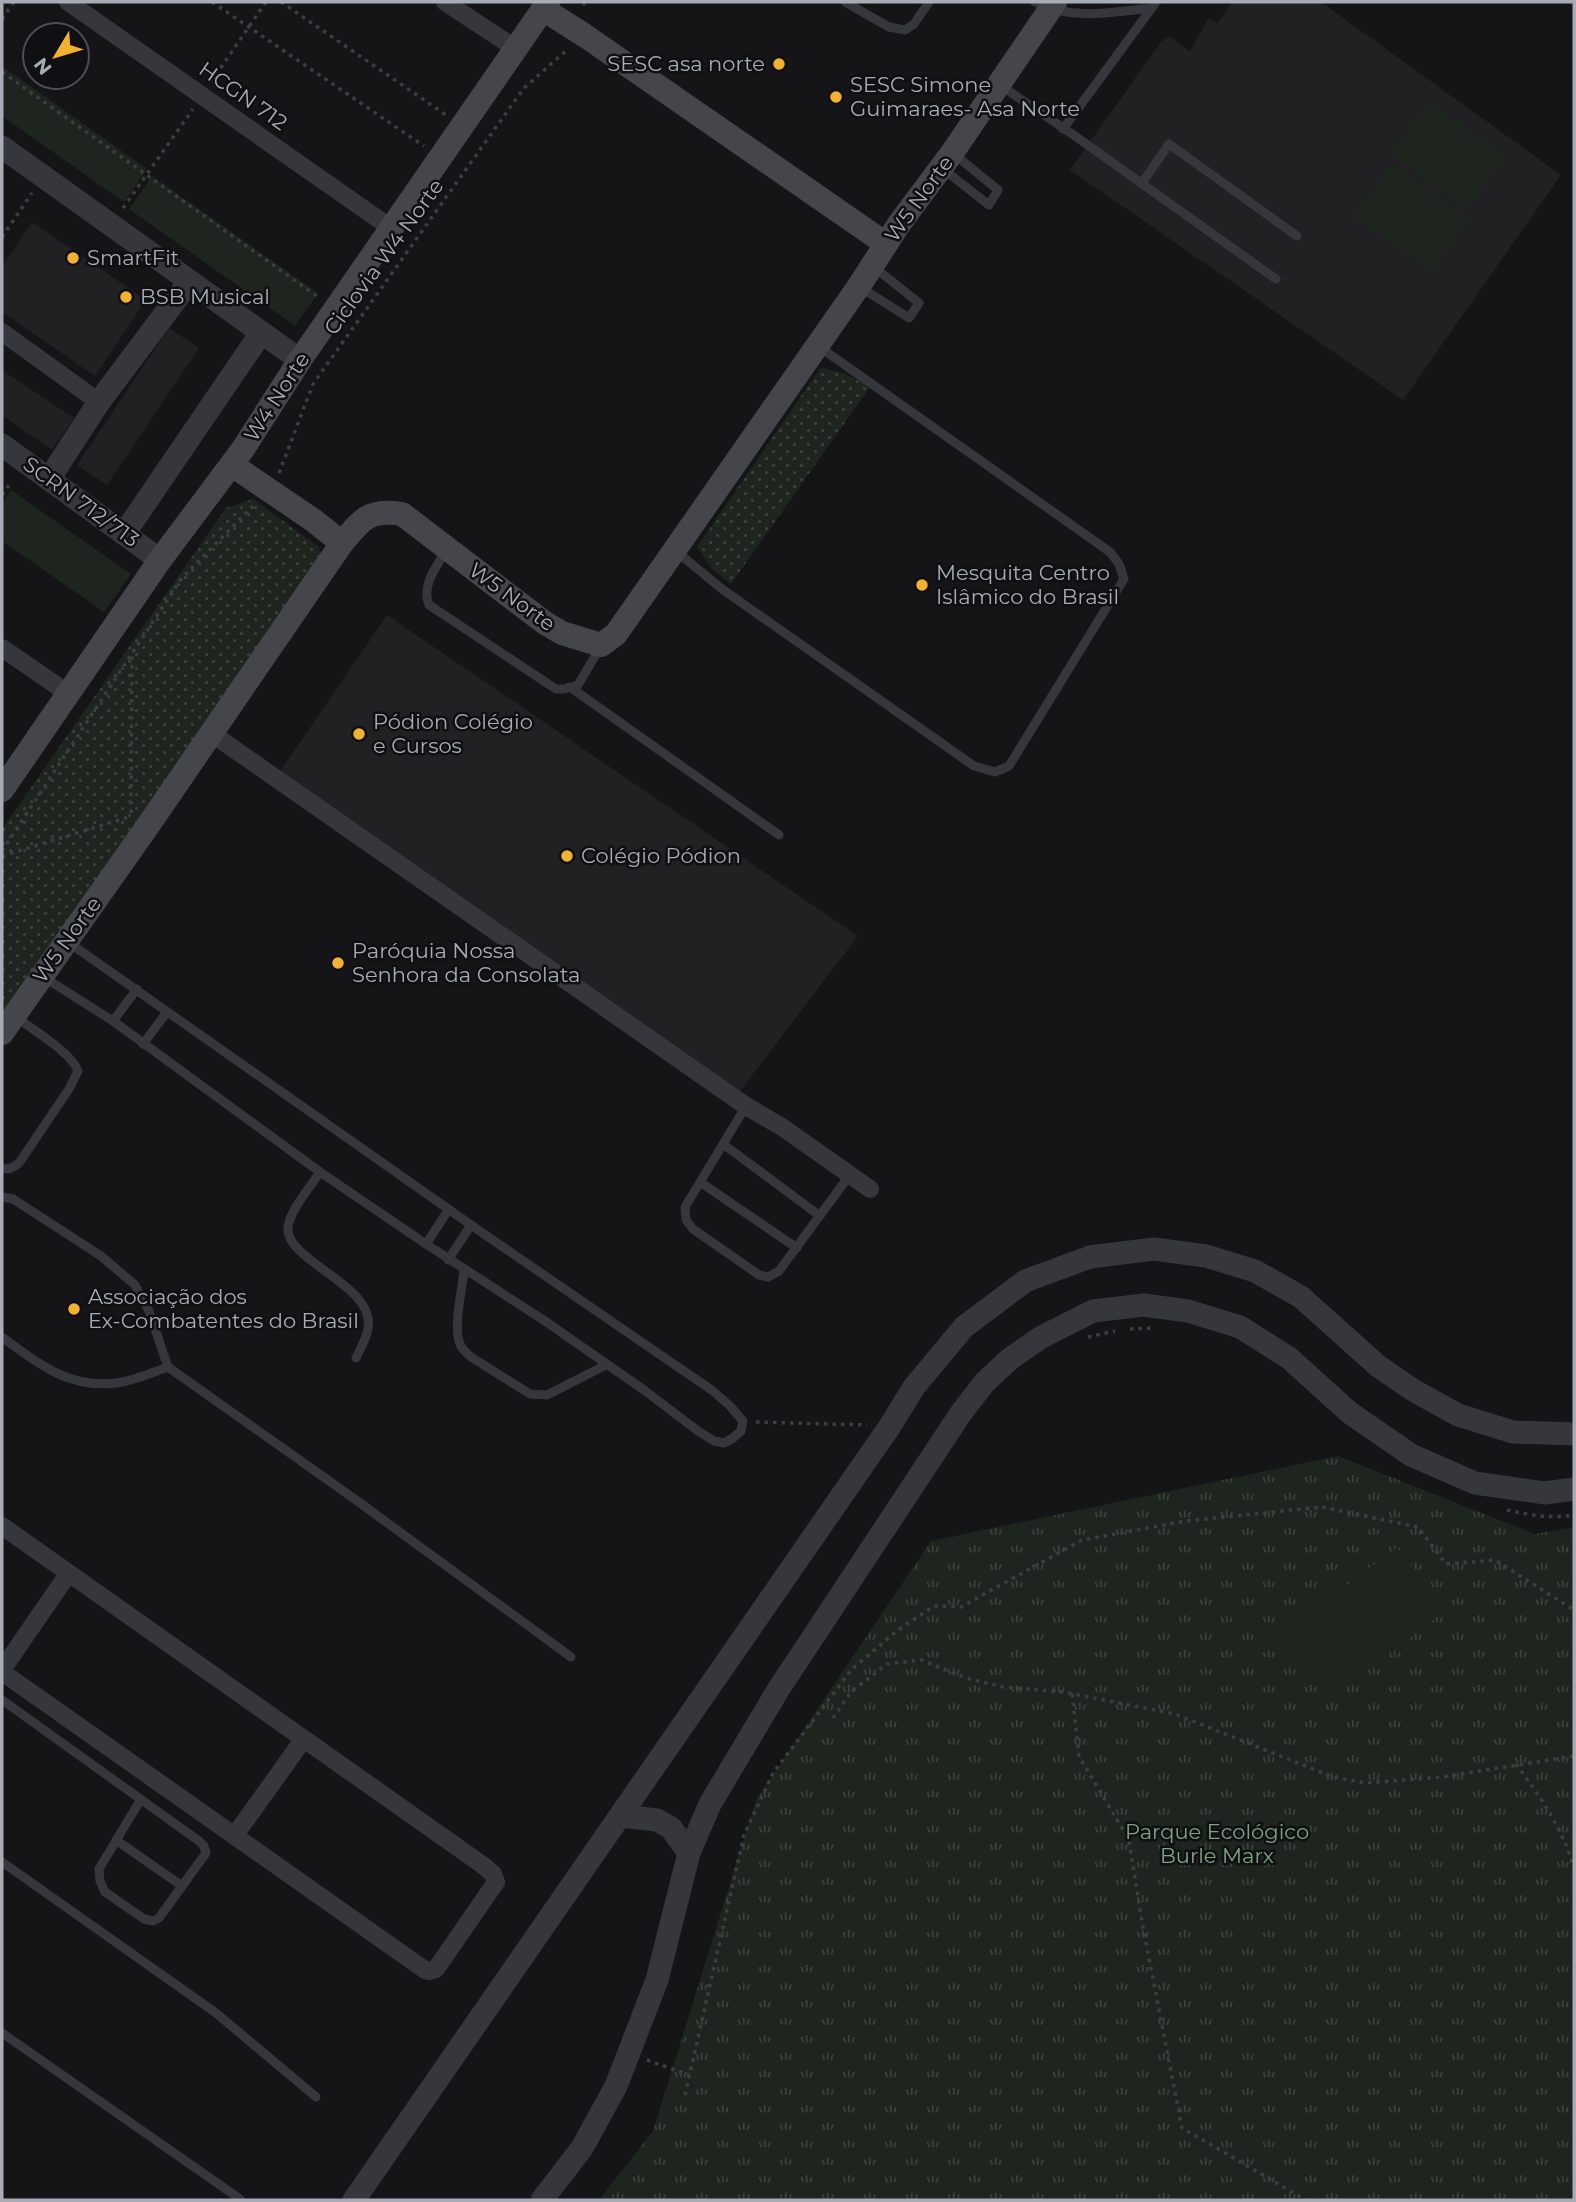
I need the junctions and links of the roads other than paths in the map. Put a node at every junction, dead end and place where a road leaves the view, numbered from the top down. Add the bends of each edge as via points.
1 (68, 2) edge
2 (445, 2) edge
3 (845, 2) edge
4 (929, 2) edge
5 (1047, 4) edge
6 (545, 5) edge
7 (1154, 5) edge
8 (515, 48) junction
9 (999, 85) junction
10 (1063, 128) junction
11 (2, 147) edge
12 (947, 161) junction
13 (1142, 183) junction
14 (391, 228) junction
15 (1297, 236) dead end
16 (886, 244) junction
17 (872, 265) junction
18 (1276, 279) dead end
19 (189, 282) junction
20 (859, 286) junction
21 (2, 332) edge
22 (261, 333) junction
23 (818, 346) junction
24 (300, 360) junction
25 (99, 402) junction
26 (2, 445) edge
27 (232, 465) junction
28 (48, 479) junction
29 (124, 534) junction
30 (342, 543) junction
31 (447, 549) junction
32 (675, 551) junction
33 (160, 560) junction
34 (601, 645) junction
35 (2, 648) edge
36 (570, 687) junction
37 (69, 694) junction
38 (211, 733) junction
39 (2, 790) edge
40 (779, 835) dead end
41 (67, 941) junction
42 (41, 975) junction
43 (137, 989) junction
44 (167, 1012) junction
45 (113, 1021) junction
46 (8, 1024) edge
47 (143, 1044) junction
48 (746, 1106) junction
49 (723, 1144) junction
50 (2, 1168) edge
51 (320, 1172) junction
52 (849, 1176) junction
53 (700, 1182) junction
54 (870, 1189) dead end
55 (2, 1196) edge
56 (449, 1209) junction
57 (820, 1216) junction
58 (471, 1225) junction
59 (426, 1244) junction
60 (797, 1248) junction
61 (448, 1260) junction
62 (464, 1271) junction
63 (2, 1337) edge
64 (356, 1358) dead end
65 (606, 1365) junction
66 (168, 1367) junction
67 (1574, 1434) edge
68 (1574, 1489) edge
69 (2, 1525) edge
70 (68, 1574) junction
71 (571, 1657) dead end
72 (2, 1671) edge
73 (2, 1700) edge
74 (303, 1740) junction
75 (141, 1800) junction
76 (621, 1816) junction
77 (235, 1835) junction
78 (116, 1840) junction
79 (689, 1853) junction
80 (2, 1862) edge
81 (183, 1886) junction
82 (2, 2033) edge
83 (316, 2097) dead end
84 (240, 2199) edge
85 (354, 2200) edge
86 (542, 2200) edge

1 - 14 street, HCGN 712
2 - 8 street
3 - 4 lane via 889,27 905,30
5 - 7 lane via 1084,14
5 - 9 main road, W5 Norte
6 - 8 main road, W4 Norte
6 - 16 main road
7 - 10 lane
8 - 14 main road, W4 Norte
9 - 10 lane
9 - 12 main road, W5 Norte
10 - 13 lane
11 - 19 street
12 - 12 lane via 989,205 998,190
12 - 16 main road, W5 Norte
13 - 15 lane via 1169,144
13 - 18 lane
14 - 24 main road, W4 Norte
16 - 17 main road, W5 Norte
17 - 20 main road, W5 Norte
17 - 20 lane via 919,303 909,318
19 - 22 street
19 - 25 street
20 - 23 main road, W5 Norte
21 - 25 street
22 - 24 street
22 - 29 street
23 - 32 main road, W5 Norte
23 - 32 lane via 1110,552 1119,564 1124,579 1009,766 995,772 974,766
24 - 27 main road, W4 Norte
25 - 28 street
26 - 28 street, SCRN 712/713
27 - 30 main road
27 - 33 main road, W4 Norte
28 - 29 street, SCRN 712/713
29 - 33 street, SCRN 712/713
30 - 31 main road, W5 Norte via 370,515 383,511 401,514
30 - 38 main road, W5 Norte
31 - 34 main road, W5 Norte via 562,633
31 - 36 lane via 429,580 425,597 429,605 556,689
32 - 34 main road, W5 Norte via 616,635
33 - 37 main road, W4 Norte
34 - 36 lane via 578,685
35 - 37 street
36 - 40 lane
37 - 39 main road, W4 Norte
38 - 41 main road, W5 Norte
38 - 48 street
41 - 42 main road, W5 Norte
41 - 43 lane
42 - 45 lane
42 - 46 main road, W5 Norte
43 - 44 lane
43 - 45 lane
44 - 47 lane
44 - 56 lane
45 - 47 lane
46 - 50 lane via 72,1060 78,1071 19,1163
47 - 51 lane
48 - 49 lane
48 - 52 street
49 - 53 lane
49 - 57 lane
51 - 59 lane
51 - 64 lane via 294,1212 288,1235 300,1251 354,1294 368,1313 368,1328
52 - 54 street
52 - 57 lane
53 - 60 lane
53 - 60 lane via 685,1207 687,1220 693,1229 759,1275 779,1272
55 - 66 lane via 102,1256 135,1285
56 - 58 lane
56 - 59 lane
57 - 60 lane
58 - 61 lane
58 - 65 lane via 713,1391 743,1421 740,1431 724,1443 714,1441
59 - 61 lane
61 - 62 lane
62 - 65 lane
62 - 65 lane via 457,1330 459,1343 471,1357 538,1395 547,1395
63 - 66 lane via 38,1364 90,1384 117,1383
66 - 71 lane
67 - 76 street via 1513,1432 1458,1415 1378,1366 1301,1297 1255,1271 1206,1256 1154,1249 1090,1257 1025,1281 964,1327 914,1387
68 - 79 street via 1545,1493 1475,1483 1411,1455 1350,1413 1289,1358 1240,1327 1188,1311 1144,1305 1093,1311 1011,1358 961,1413 778,1690 710,1804
69 - 70 street
70 - 72 street
70 - 74 street
72 - 77 street
73 - 75 lane
74 - 77 street
74 - 77 street via 496,1878 436,1969 425,1970
75 - 78 lane
75 - 81 lane via 204,1846 206,1853
76 - 79 street via 657,1820 671,1828
76 - 85 street
78 - 81 lane
78 - 81 lane via 99,1869 100,1881 106,1892 144,1919 159,1918
79 - 86 street via 638,2061 616,2085 582,2148
80 - 83 lane via 216,2013
82 - 84 lane

